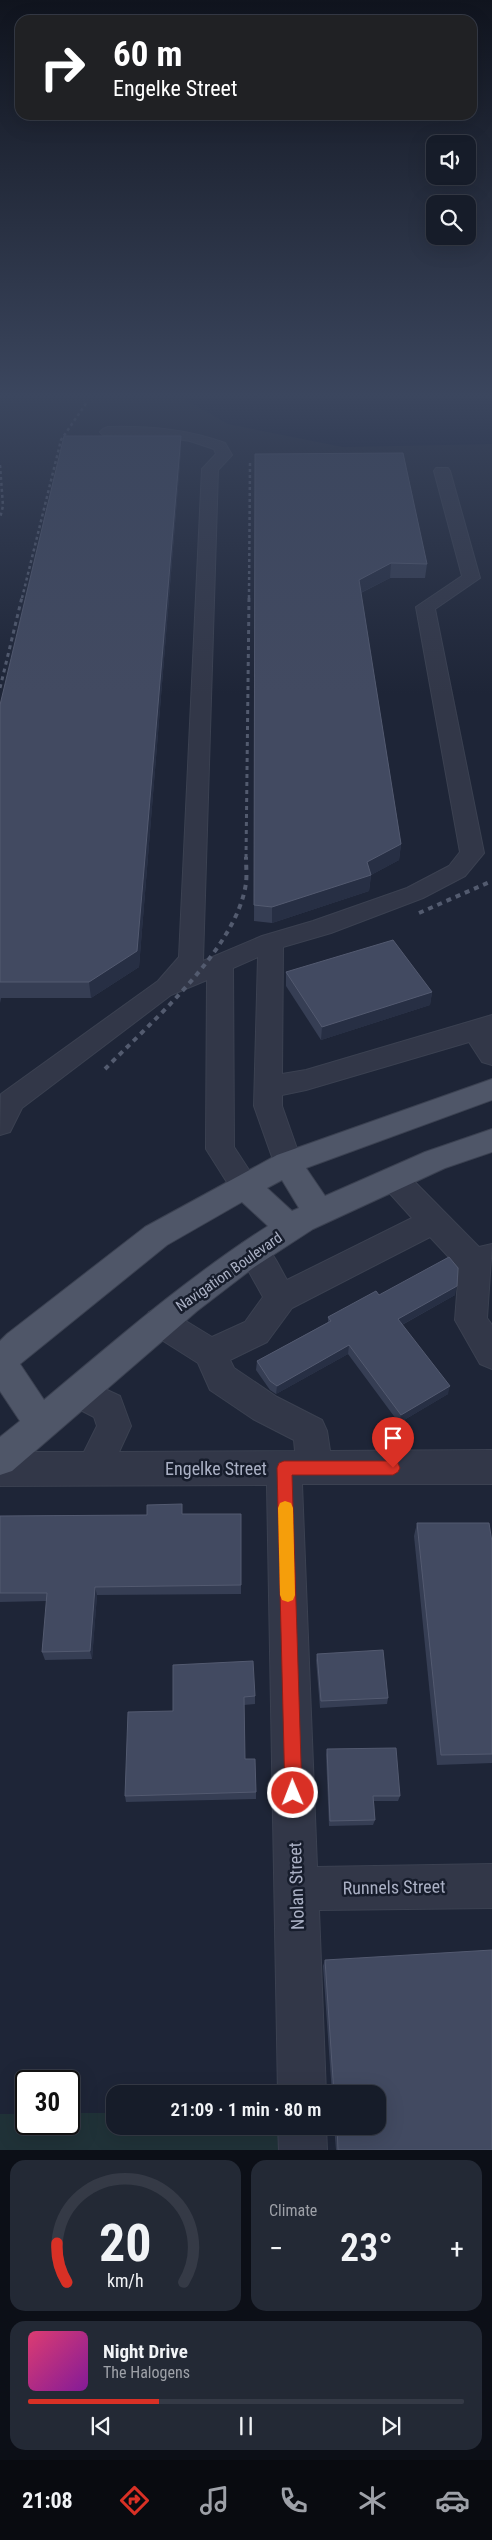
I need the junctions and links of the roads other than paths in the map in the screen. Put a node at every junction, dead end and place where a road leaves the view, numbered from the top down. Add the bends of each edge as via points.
1 (209, 493) edge
2 (448, 493) edge
3 (271, 942) junction
4 (220, 964) junction
5 (162, 989) junction
6 (483, 1027) edge
7 (492, 1055) edge
8 (269, 1087) junction
9 (492, 1089) edge
10 (0, 1124) edge
11 (492, 1140) edge
12 (287, 1163) junction
13 (394, 1178) junction
14 (245, 1187) junction
15 (319, 1213) junction
16 (434, 1220) junction
17 (291, 1228) junction
18 (253, 1252) junction
19 (484, 1259) edge
20 (281, 1298) junction
21 (160, 1322) junction
22 (210, 1353) junction
23 (492, 1354) edge
24 (0, 1362) edge
25 (79, 1392) junction
26 (41, 1424) junction
27 (0, 1459) edge
28 (492, 1467) edge
29 (299, 1468) junction
30 (0, 1469) edge
31 (94, 1469) junction
32 (492, 1886) edge
33 (296, 1889) junction
34 (302, 2085) edge
35 (302, 2135) edge
36 (303, 2150) edge

1 - 5 street via 192,959
2 - 3 street via 471,578 425,607 472,853 458,871 416,893
3 - 4 street
3 - 8 street
4 - 5 street
4 - 14 street via 220,1149
5 - 10 street via 11,1101
6 - 7 street
6 - 8 street via 306,1080
8 - 12 street via 268,1106
9 - 12 main road
11 - 13 main road, Navigation Boulevard
12 - 14 main road
12 - 15 main road
13 - 15 main road, Navigation Boulevard
13 - 16 street
14 - 17 main road
14 - 24 main road via 156,1236
15 - 17 main road, Navigation Boulevard
16 - 19 street
16 - 20 street
17 - 18 main road, Navigation Boulevard
18 - 20 street
18 - 21 main road, Navigation Boulevard
19 - 23 street via 471,1320
20 - 22 street via 256,1332
21 - 22 street
21 - 25 main road, Navigation Boulevard
22 - 29 street, Nolan Street via 222,1379 265,1408 310,1431
24 - 26 main road
25 - 26 main road, Navigation Boulevard
25 - 31 street via 108,1407 114,1426
26 - 27 main road, Navigation Boulevard
28 - 29 street, Engelke Street
29 - 31 street, Engelke Street
29 - 33 street, Nolan Street
30 - 31 street, Engelke Street
32 - 33 street, Runnels Street
33 - 34 street, Nolan Street
35 - 36 street

